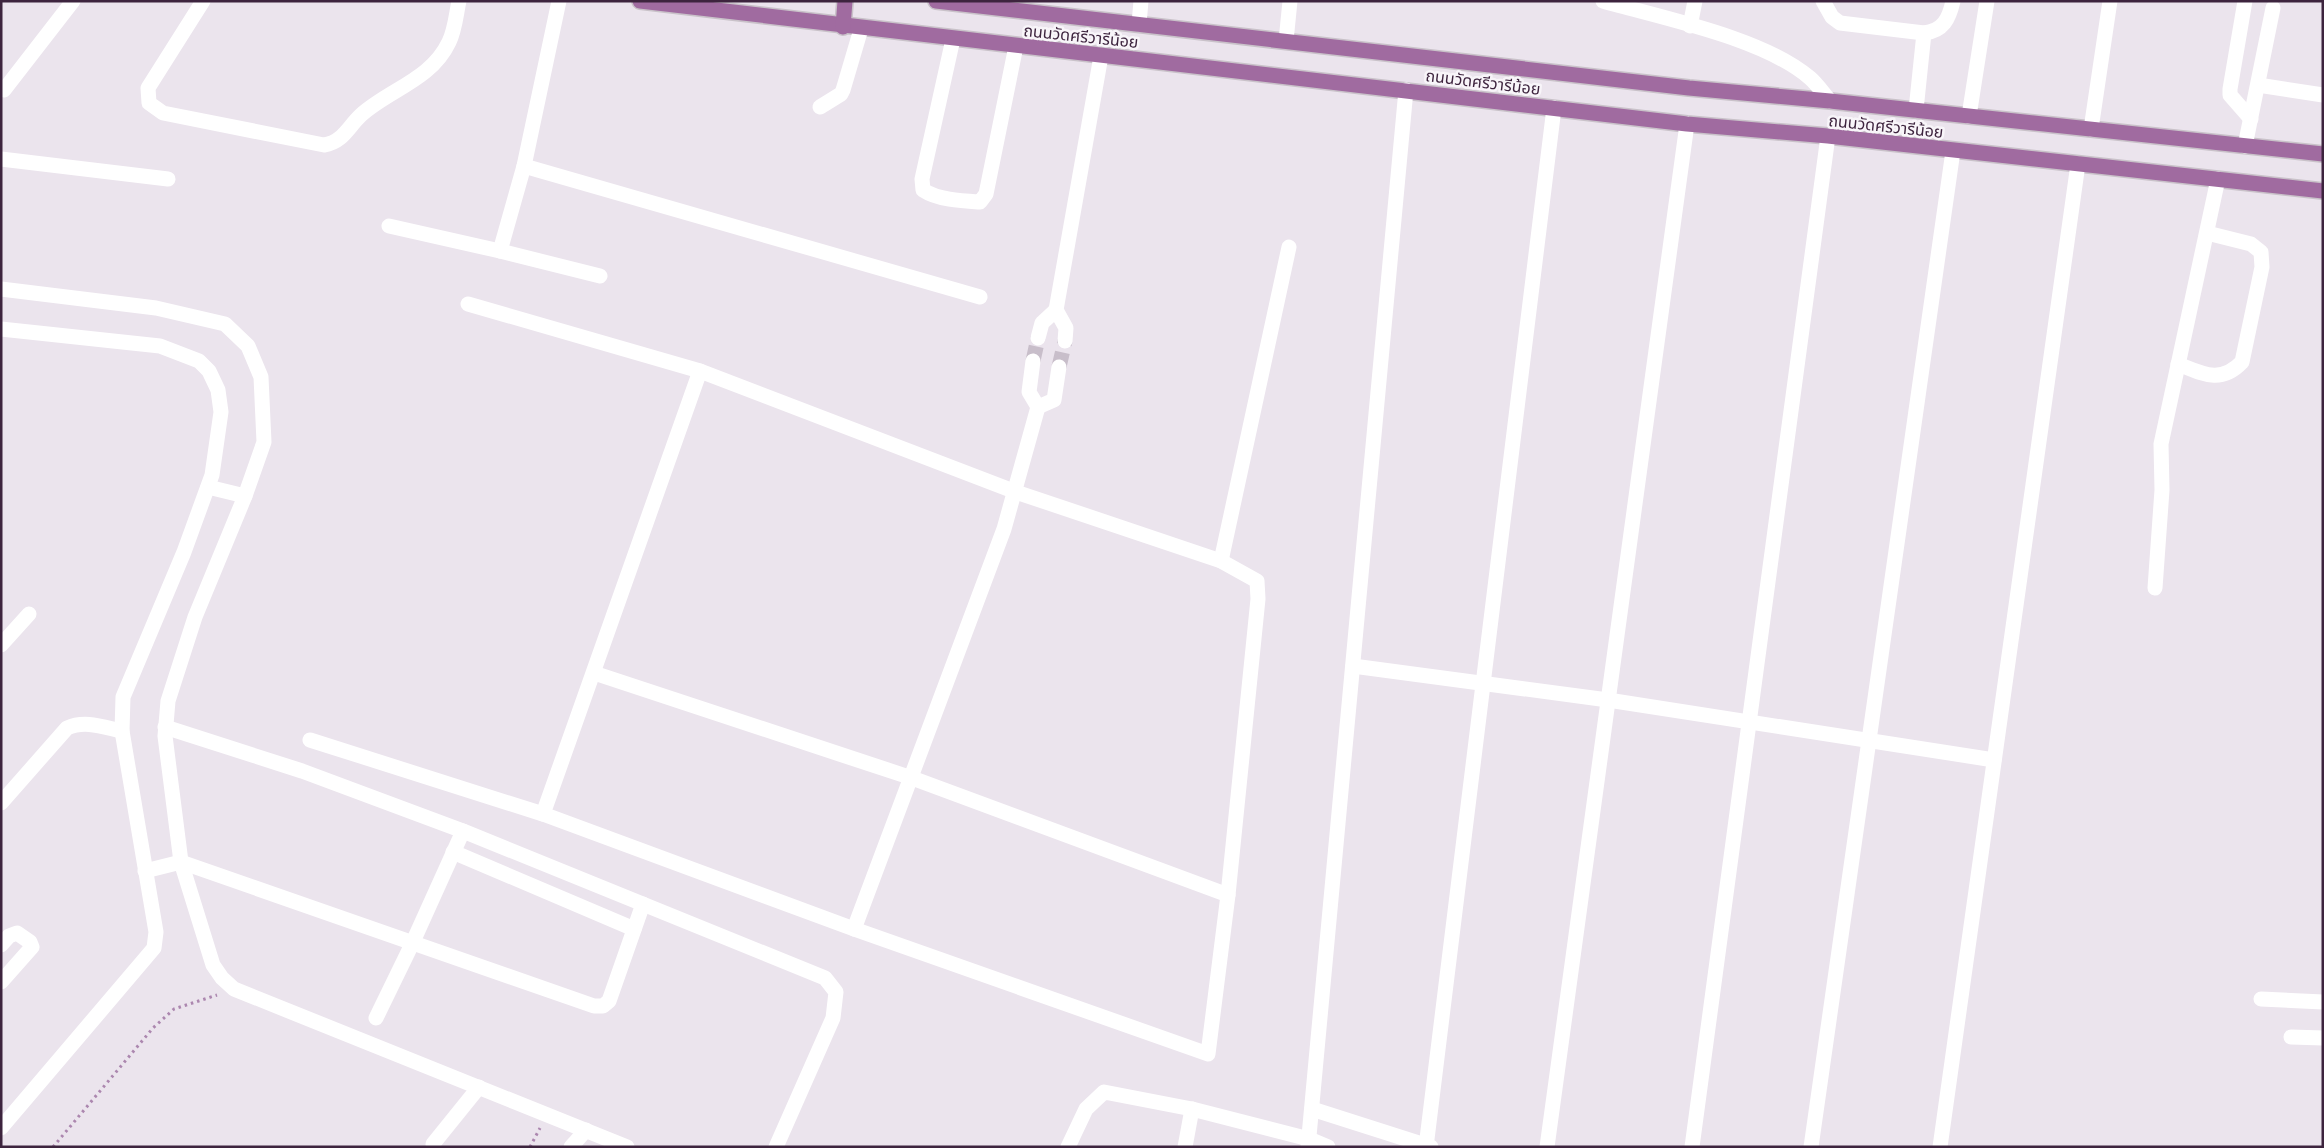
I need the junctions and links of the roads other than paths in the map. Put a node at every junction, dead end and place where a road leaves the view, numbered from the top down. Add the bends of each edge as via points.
1 (73, 1) edge
2 (203, 1) edge
3 (459, 1) edge
4 (559, 1) edge
5 (640, 1) edge
6 (845, 1) edge
7 (936, 1) edge
8 (1141, 1) edge
9 (1290, 1) edge
10 (1604, 1) edge
11 (1695, 1) edge
12 (1823, 1) edge
13 (1953, 1) edge
14 (1987, 1) edge
15 (2110, 1) edge
16 (2245, 1) edge
17 (986, 4) edge
18 (2273, 8) dead end
19 (1139, 24) junction
20 (1690, 26) junction
21 (844, 27) junction
22 (861, 29) junction
23 (1924, 33) junction
24 (952, 39) junction
25 (1286, 40) junction
26 (1016, 46) junction
27 (1101, 56) junction
28 (2258, 85) junction
29 (4, 90) dead end
30 (1406, 90) junction
31 (2323, 95) edge
32 (1830, 100) junction
33 (820, 107) dead end
34 (1554, 108) junction
35 (1916, 110) junction
36 (1969, 116) junction
37 (2251, 119) junction
38 (1687, 124) junction
39 (2091, 129) junction
40 (1828, 136) junction
41 (2245, 146) junction
42 (1953, 151) junction
43 (2323, 154) edge
44 (1, 159) edge
45 (2078, 164) junction
46 (524, 166) junction
47 (168, 179) dead end
48 (2218, 179) junction
49 (2323, 191) edge
50 (389, 226) dead end
51 (2207, 233) junction
52 (1289, 247) dead end
53 (500, 251) junction
54 (600, 276) dead end
55 (1, 289) edge
56 (980, 297) dead end
57 (468, 304) dead end
58 (1056, 310) junction
59 (1, 329) edge
60 (1038, 338) tunnel mouth
61 (1064, 341) tunnel mouth
62 (1034, 361) tunnel mouth
63 (2178, 364) junction
64 (1059, 368) tunnel mouth
65 (700, 371) junction
66 (1038, 407) junction
67 (208, 487) junction
68 (1016, 492) junction
69 (245, 496) junction
70 (1221, 561) junction
71 (2155, 588) dead end
72 (29, 614) dead end
73 (1, 645) edge
74 (1353, 666) junction
75 (594, 673) junction
76 (1483, 683) junction
77 (1608, 700) junction
78 (1750, 722) junction
79 (165, 727) junction
80 (122, 731) junction
81 (310, 740) dead end
82 (1868, 740) junction
83 (1994, 760) junction
84 (912, 778) junction
85 (1, 803) edge
86 (543, 814) junction
87 (463, 831) junction
88 (453, 852) junction
89 (181, 862) junction
90 (146, 870) junction
91 (1228, 895) junction
92 (644, 904) junction
93 (634, 929) junction
94 (854, 930) junction
95 (412, 944) junction
96 (1, 945) edge
97 (1, 982) edge
98 (2261, 999) dead end
99 (2323, 1002) edge
100 (376, 1018) dead end
101 (2291, 1037) dead end
102 (2323, 1038) edge
103 (479, 1087) junction
104 (1192, 1109) junction
105 (1312, 1109) junction
106 (2, 1125) edge
107 (586, 1130) junction
108 (1308, 1143) edge
109 (433, 1144) dead end
110 (620, 1146) edge
111 (1428, 1146) edge
112 (571, 1147) edge
113 (776, 1147) edge
114 (1068, 1147) edge
115 (1185, 1147) edge
116 (1328, 1147) edge
117 (1547, 1147) edge
118 (1692, 1147) edge
119 (1811, 1147) edge
120 (1940, 1147) edge

1 - 29 street
2 - 3 street via 148,88 149,103 163,113 324,145 344,136 360,116 435,64 449,42
4 - 46 street
5 - 21 main road, ถนนวัดศรีวารีน้อย
6 - 21 main road
7 - 17 main road, ถนนวัดศรีวารีน้อย
8 - 19 street
9 - 25 street
10 - 20 street
11 - 20 street
12 - 23 street via 1840,23
13 - 23 street via 1944,25
14 - 36 street
15 - 39 street
16 - 37 street via 2230,95
17 - 19 main road, ถนนวัดศรีวารีน้อย
18 - 28 street
19 - 25 main road, ถนนวัดศรีวารีน้อย
20 - 32 street via 1721,34 1781,58 1810,78
21 - 22 main road, ถนนวัดศรีวารีน้อย
22 - 24 main road, ถนนวัดศรีวารีน้อย
22 - 33 street via 841,94
23 - 35 street
24 - 26 main road, ถนนวัดศรีวารีน้อย
24 - 26 street via 922,179 923,190 931,195 969,202 980,202 986,194
25 - 32 main road, ถนนวัดศรีวารีน้อย via 1689,88
26 - 27 main road, ถนนวัดศรีวารีน้อย
27 - 30 main road, ถนนวัดศรีวารีน้อย
27 - 58 street
28 - 31 street
28 - 37 street
30 - 34 main road, ถนนวัดศรีวารีน้อย
30 - 74 street
32 - 35 main road, ถนนวัดศรีวารีน้อย
34 - 38 main road, ถนนวัดศรีวารีน้อย
34 - 76 street
35 - 36 main road, ถนนวัดศรีวารีน้อย
36 - 39 main road, ถนนวัดศรีวารีน้อย
37 - 41 street
38 - 40 main road, ถนนวัดศรีวารีน้อย
38 - 77 street
39 - 41 main road, ถนนวัดศรีวารีน้อย
40 - 42 main road, ถนนวัดศรีวารีน้อย
40 - 78 street
41 - 43 main road, ถนนวัดศรีวารีน้อย
42 - 45 main road, ถนนวัดศรีวารีน้อย
42 - 82 street
44 - 47 street
45 - 48 main road, ถนนวัดศรีวารีน้อย
45 - 83 street
46 - 53 street
46 - 56 street
48 - 49 main road, ถนนวัดศรีวารีน้อย
48 - 51 street
50 - 53 street
51 - 63 street
51 - 63 street via 2251,244 2261,252 2262,267 2242,362 2232,372 2220,376
52 - 70 street
53 - 54 street
55 - 69 street via 156,308 225,324 248,346 261,377 264,442
57 - 65 street
58 - 60 street via 1042,322
58 - 61 street via 1066,328
59 - 67 street via 160,346 198,362 209,371 218,390 222,412
62 - 66 street via 1028,392
63 - 71 street via 2161,444 2162,490
64 - 66 street via 1054,400
65 - 68 street
65 - 75 street
66 - 68 street
67 - 69 street
67 - 80 street via 123,697
68 - 70 street
68 - 84 street
69 - 79 street via 195,617 168,701
70 - 91 street via 1258,581
72 - 73 street
74 - 76 street
74 - 105 street
75 - 84 street
75 - 86 street
76 - 77 street
76 - 111 street
77 - 78 street
77 - 117 street
78 - 82 street
78 - 118 street
79 - 87 street via 302,771
79 - 89 street
80 - 85 street via 87,724 67,728
80 - 90 street
81 - 86 street
82 - 83 street
82 - 119 street
83 - 120 street
84 - 91 street
84 - 94 street
86 - 94 street
87 - 88 street
87 - 92 street
88 - 93 street
88 - 95 street
89 - 90 street
89 - 95 street
89 - 103 street via 213,965 234,989
90 - 106 street via 156,932 154,948
91 - 94 street via 1208,1054
92 - 93 street
92 - 113 street via 825,978 836,992 833,1018
93 - 95 street via 609,1001 603,1006 594,1006
95 - 100 street
96 - 97 street via 17,933 32,947
98 - 99 street
101 - 102 street
103 - 107 street
103 - 109 street
104 - 108 street
104 - 114 street via 1104,1092 1086,1109
104 - 115 street
105 - 108 street
105 - 111 street
107 - 110 street
107 - 112 street
108 - 116 street

